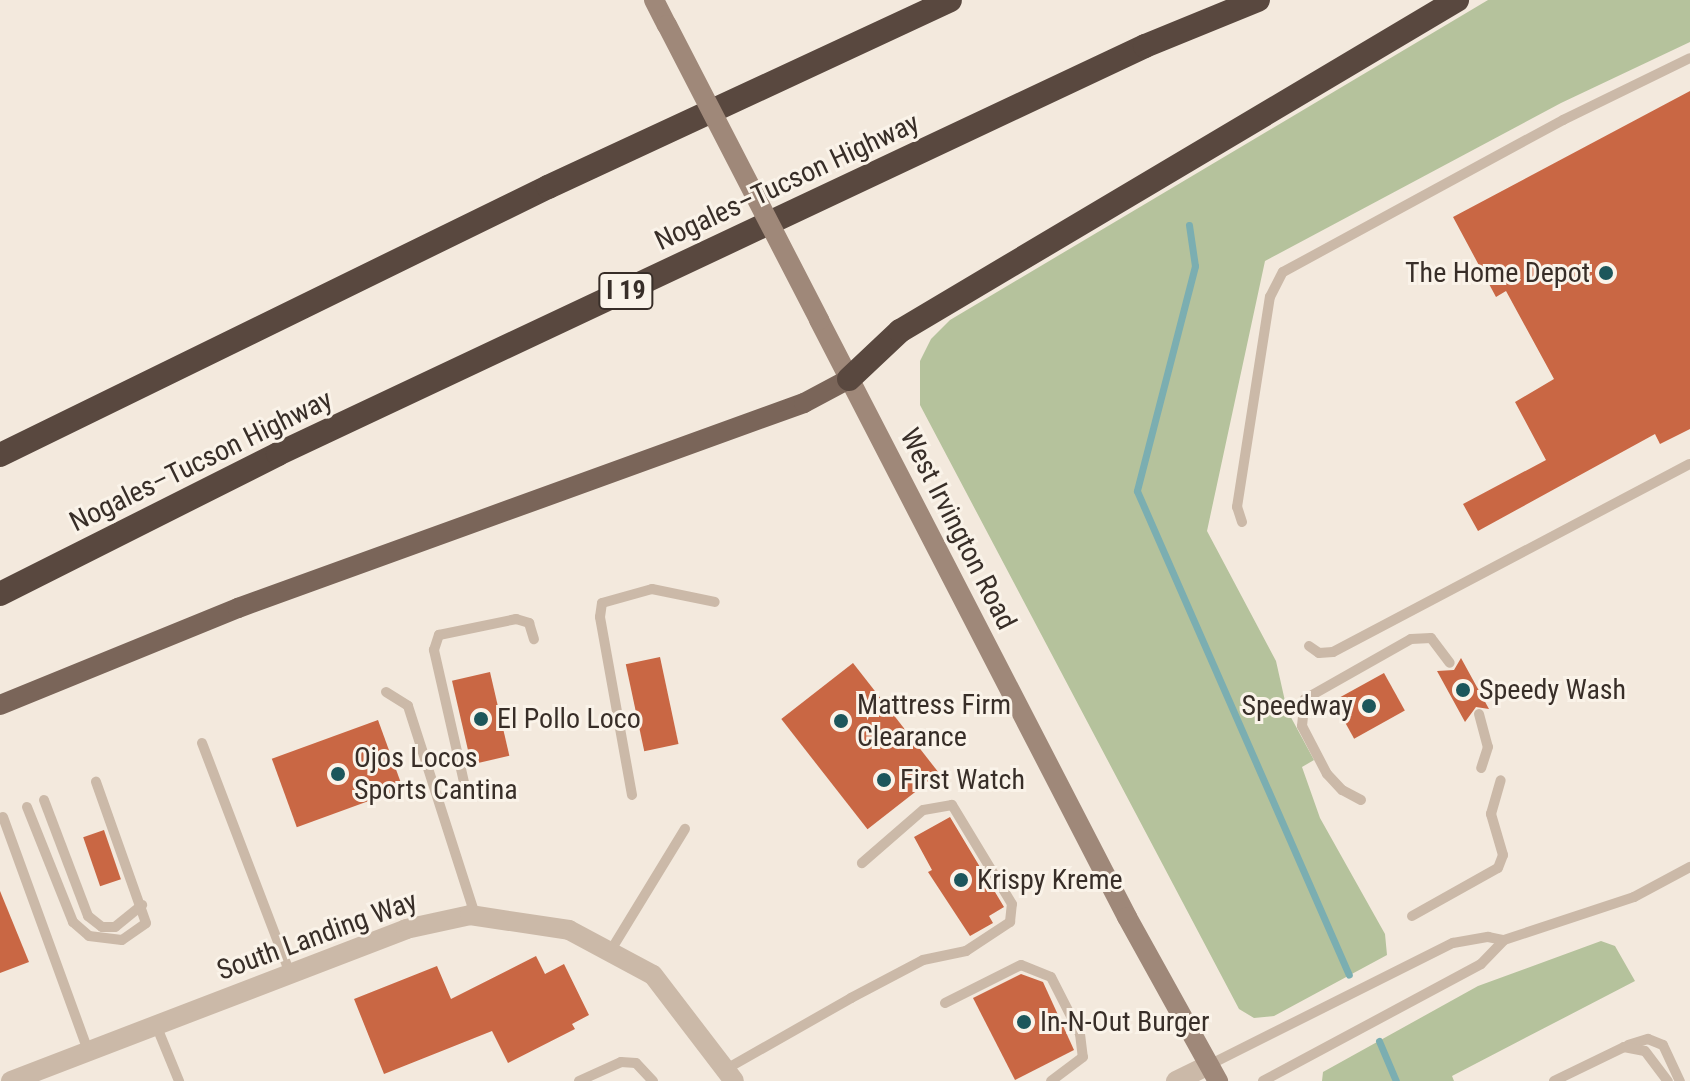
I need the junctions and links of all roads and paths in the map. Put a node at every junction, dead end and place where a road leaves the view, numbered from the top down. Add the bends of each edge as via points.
1 (654, 0) edge
2 (950, 0) edge
3 (1258, 0) edge
4 (1457, 0) edge
5 (1690, 58) edge
6 (849, 379) junction
7 (0, 455) edge
8 (1690, 464) edge
9 (1242, 522) dead end
10 (0, 594) edge
11 (715, 602) dead end
12 (534, 639) dead end
13 (1309, 646) dead end
14 (1450, 663) dead end
15 (386, 692) dead end
16 (0, 705) edge
17 (1479, 714) dead end
18 (202, 743) dead end
19 (1481, 768) dead end
20 (1501, 780) dead end
21 (96, 782) dead end
22 (466, 791) dead end
23 (632, 795) dead end
24 (44, 800) dead end
25 (1361, 800) dead end
26 (27, 807) dead end
27 (3, 817) dead end
28 (685, 829) dead end
29 (862, 863) dead end
30 (1690, 867) edge
31 (142, 905) junction
32 (475, 915) junction
33 (1412, 916) dead end
34 (1504, 940) junction
35 (611, 950) junction
36 (290, 973) junction
37 (945, 1003) dead end
38 (156, 1025) junction
39 (1624, 1047) junction
40 (88, 1051) junction
41 (1214, 1073) edge
42 (731, 1075) edge
43 (11, 1081) edge
44 (179, 1081) edge
45 (579, 1081) edge
46 (653, 1081) edge
47 (1051, 1081) edge
48 (1176, 1081) edge
49 (1263, 1081) edge
50 (1554, 1081) edge
51 (1668, 1081) edge
52 (1680, 1081) edge

1 - 6 main road, West Irvington Road, bridge
2 - 7 highway via 548,187
3 - 10 highway, Nogales–Tucson Highway / I 19 via 1145,46 278,454
4 - 6 highway via 900,331
5 - 9 lane via 1563,120 1283,272 1270,297 1238,499
6 - 16 main road via 804,403 238,608
6 - 41 main road, West Irvington Road via 1127,917
8 - 13 lane via 1333,652 1319,653
11 - 23 lane via 652,589 602,603 600,617
12 - 22 lane via 529,623 516,619 439,635 434,650
14 - 25 lane via 1439,644 1421,637 1305,699 1302,726 1327,774
15 - 32 lane via 408,706
17 - 19 lane via 1488,747
18 - 36 lane
20 - 33 lane via 1491,814 1503,855 1498,868
21 - 31 lane
24 - 31 lane via 88,916 102,927 115,927
26 - 31 lane via 73,922 89,936 106,942 134,934 146,923
27 - 40 lane
28 - 35 lane
29 - 42 lane via 923,810 944,805 959,811 1012,904 1010,922 966,951 923,960
30 - 34 lane via 1634,897
32 - 35 street, South Landing Way via 569,930
32 - 36 street, South Landing Way via 406,929
34 - 41 lane via 1453,943
34 - 49 lane via 1481,964
35 - 42 street, South Landing Way via 653,975
36 - 38 street, South Landing Way
37 - 47 lane via 1021,965 1051,977 1080,1034 1083,1057
38 - 40 street, South Landing Way
38 - 44 lane
39 - 50 lane
39 - 51 lane via 1645,1051
39 - 52 lane via 1648,1039 1663,1045
40 - 43 street, South Landing Way
41 - 48 street
45 - 46 lane via 621,1062 636,1063

